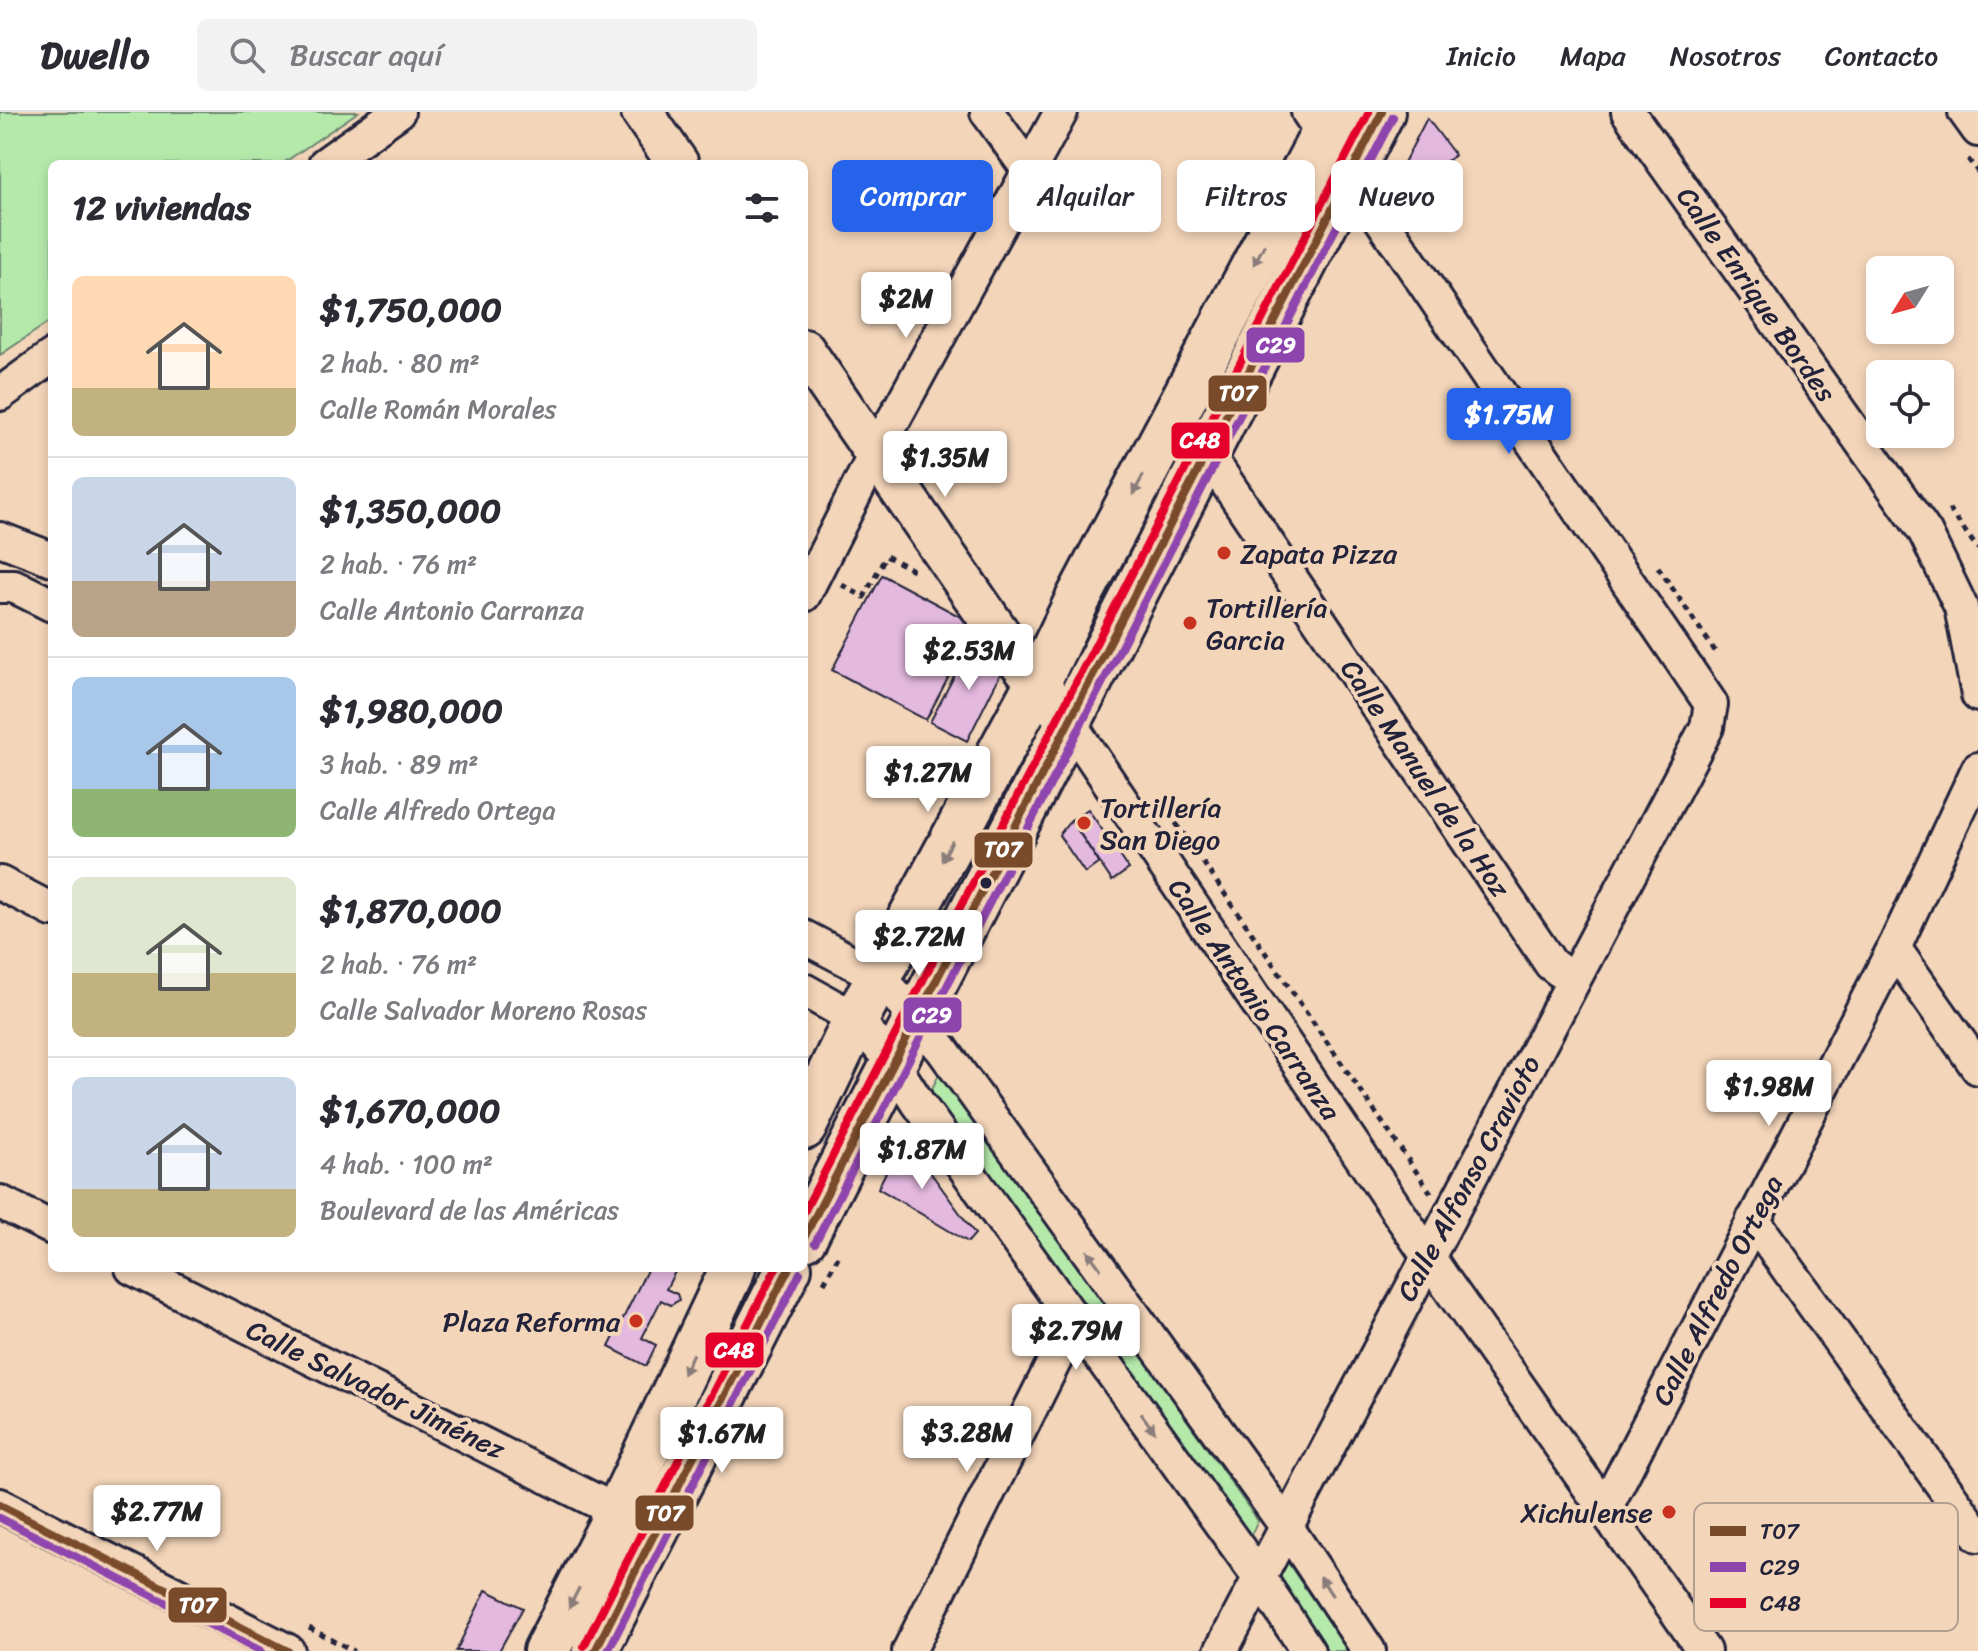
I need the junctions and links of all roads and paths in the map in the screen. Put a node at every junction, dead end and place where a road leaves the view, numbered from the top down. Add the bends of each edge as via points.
1 (398, 112) edge
2 (642, 112) edge
3 (987, 112) edge
4 (1061, 112) edge
5 (1382, 112) edge
6 (1628, 112) edge
7 (1965, 112) edge
8 (1322, 119) edge
9 (1978, 130) edge
10 (359, 154) edge
11 (339, 160) edge
12 (675, 160) edge
13 (1021, 160) edge
14 (1036, 160) edge
15 (1343, 160) edge
16 (1359, 160) edge
17 (1009, 210) edge
18 (1331, 214) edge
19 (1389, 232) edge
20 (808, 356) edge
21 (48, 359) edge
22 (0, 394) edge
23 (1206, 452) junction
24 (875, 454) junction
25 (0, 539) edge
26 (1648, 554) dead end
27 (48, 557) edge
28 (925, 576) dead end
29 (0, 586) edge
30 (808, 587) edge
31 (849, 589) dead end
32 (48, 603) edge
33 (1716, 653) dead end
34 (1037, 684) junction
35 (1978, 695) edge
36 (1070, 724) junction
37 (1978, 769) edge
38 (1162, 802) dead end
39 (0, 883) edge
40 (48, 908) edge
41 (808, 939) edge
42 (1894, 948) junction
43 (880, 977) junction
44 (1572, 980) junction
45 (808, 992) edge
46 (916, 1017) junction
47 (856, 1019) junction
48 (892, 1062) junction
49 (1978, 1068) edge
50 (808, 1119) edge
51 (0, 1202) edge
52 (1448, 1217) junction
53 (1753, 1220) junction
54 (48, 1226) edge
55 (808, 1230) edge
56 (1428, 1255) junction
57 (140, 1272) edge
58 (731, 1272) edge
59 (787, 1272) edge
60 (1074, 1322) junction
61 (1955, 1503) edge
62 (0, 1505) edge
63 (1958, 1507) edge
64 (1605, 1509) junction
65 (618, 1512) junction
66 (1286, 1526) junction
67 (1978, 1535) edge
68 (1259, 1577) junction
69 (288, 1651) edge
70 (546, 1651) edge
71 (595, 1651) edge
72 (909, 1651) edge
73 (1221, 1651) edge
74 (1308, 1651) edge
75 (1369, 1651) edge
76 (1704, 1651) edge

1 - 10 street
2 - 12 street
3 - 13 street
4 - 14 street
5 - 16 main road
6 - 35 street, Calle Enrique Bordes via 1925,532 1961,607
7 - 9 street
8 - 15 street
8 -> 34 main road
10 - 11 street
17 - 24 street
18 - 23 main road
19 - 44 street, Calle Alfonso Cravioto via 1711,704 1707,727
20 - 24 street, Calle Antonio Carranza
21 - 22 street
23 - 36 main road
23 - 44 street, Calle Manuel de la Hoz via 1551,964
24 - 30 street
24 - 34 street, Calle Antonio Carranza
25 - 27 street
26 - 33 path
28 - 31 path via 886,556 864,597
29 - 32 street via 14,586
34 - 36 street, Calle Antonio Carranza
34 -> 43 main road
36 - 46 main road
36 - 56 street, Calle Antonio Carranza
37 - 42 street, Calle Alfredo Ortega
38 - 52 path
39 - 40 street
41 - 43 street
42 - 49 street
42 - 53 street, Calle Alfredo Ortega
43 - 46 street
43 - 47 main road
44 - 52 street, Calle Alfonso Cravioto
45 - 47 street
46 - 48 main road
66 -> 46 street
47 - 48 street
47 - 50 main road
48 - 55 main road
48 - 60 street
51 - 54 street
52 - 56 street, Calle Alfonso Cravioto
53 - 61 street
53 - 64 street, Calle Alfredo Ortega
56 - 64 street, Calle Antonio Carranza
56 - 66 street, Calle Alfonso Cravioto
57 - 65 street, Calle Salvador Jiménez
58 -> 65 main road
59 - 71 main road
60 -> 68 street
60 - 72 street
62 - 69 street
63 - 67 street
64 - 76 street, Calle Antonio Carranza
65 -> 70 main road
66 - 68 street, Calle Alfonso Cravioto
75 -> 66 street
68 - 73 street, Calle Alfonso Cravioto
68 - 74 street

